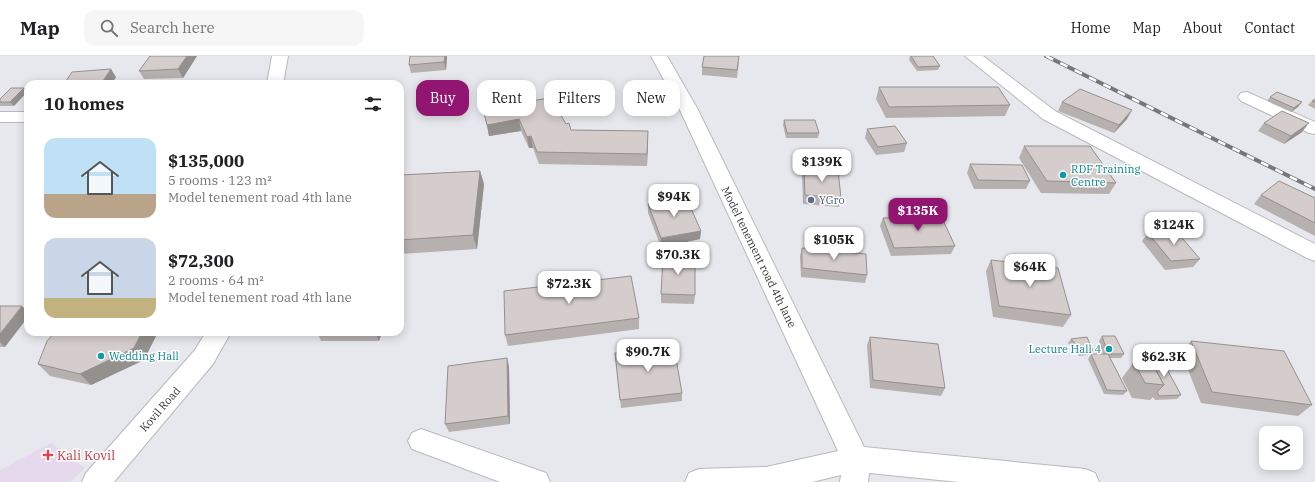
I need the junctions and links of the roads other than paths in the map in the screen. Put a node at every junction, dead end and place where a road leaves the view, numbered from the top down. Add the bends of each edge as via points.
1 (280, 56) edge
2 (658, 56) edge
3 (973, 56) edge
4 (276, 80) edge
5 (1247, 97) dead end
6 (0, 117) edge
7 (24, 117) edge
8 (1315, 129) edge
9 (1315, 253) edge
10 (217, 336) edge
11 (421, 441) dead end
12 (855, 471) edge
13 (765, 481) edge
14 (96, 482) edge
15 (536, 482) edge
16 (699, 482) edge
17 (1085, 482) edge

1 - 4 street
2 - 12 street, Model tenement road 4th lane via 688,108
3 - 9 street via 1049,115
5 - 8 street
6 - 7 street
10 - 14 street, Kovil Road via 204,357
11 - 15 street
12 - 13 street
12 - 17 street
13 - 16 street

